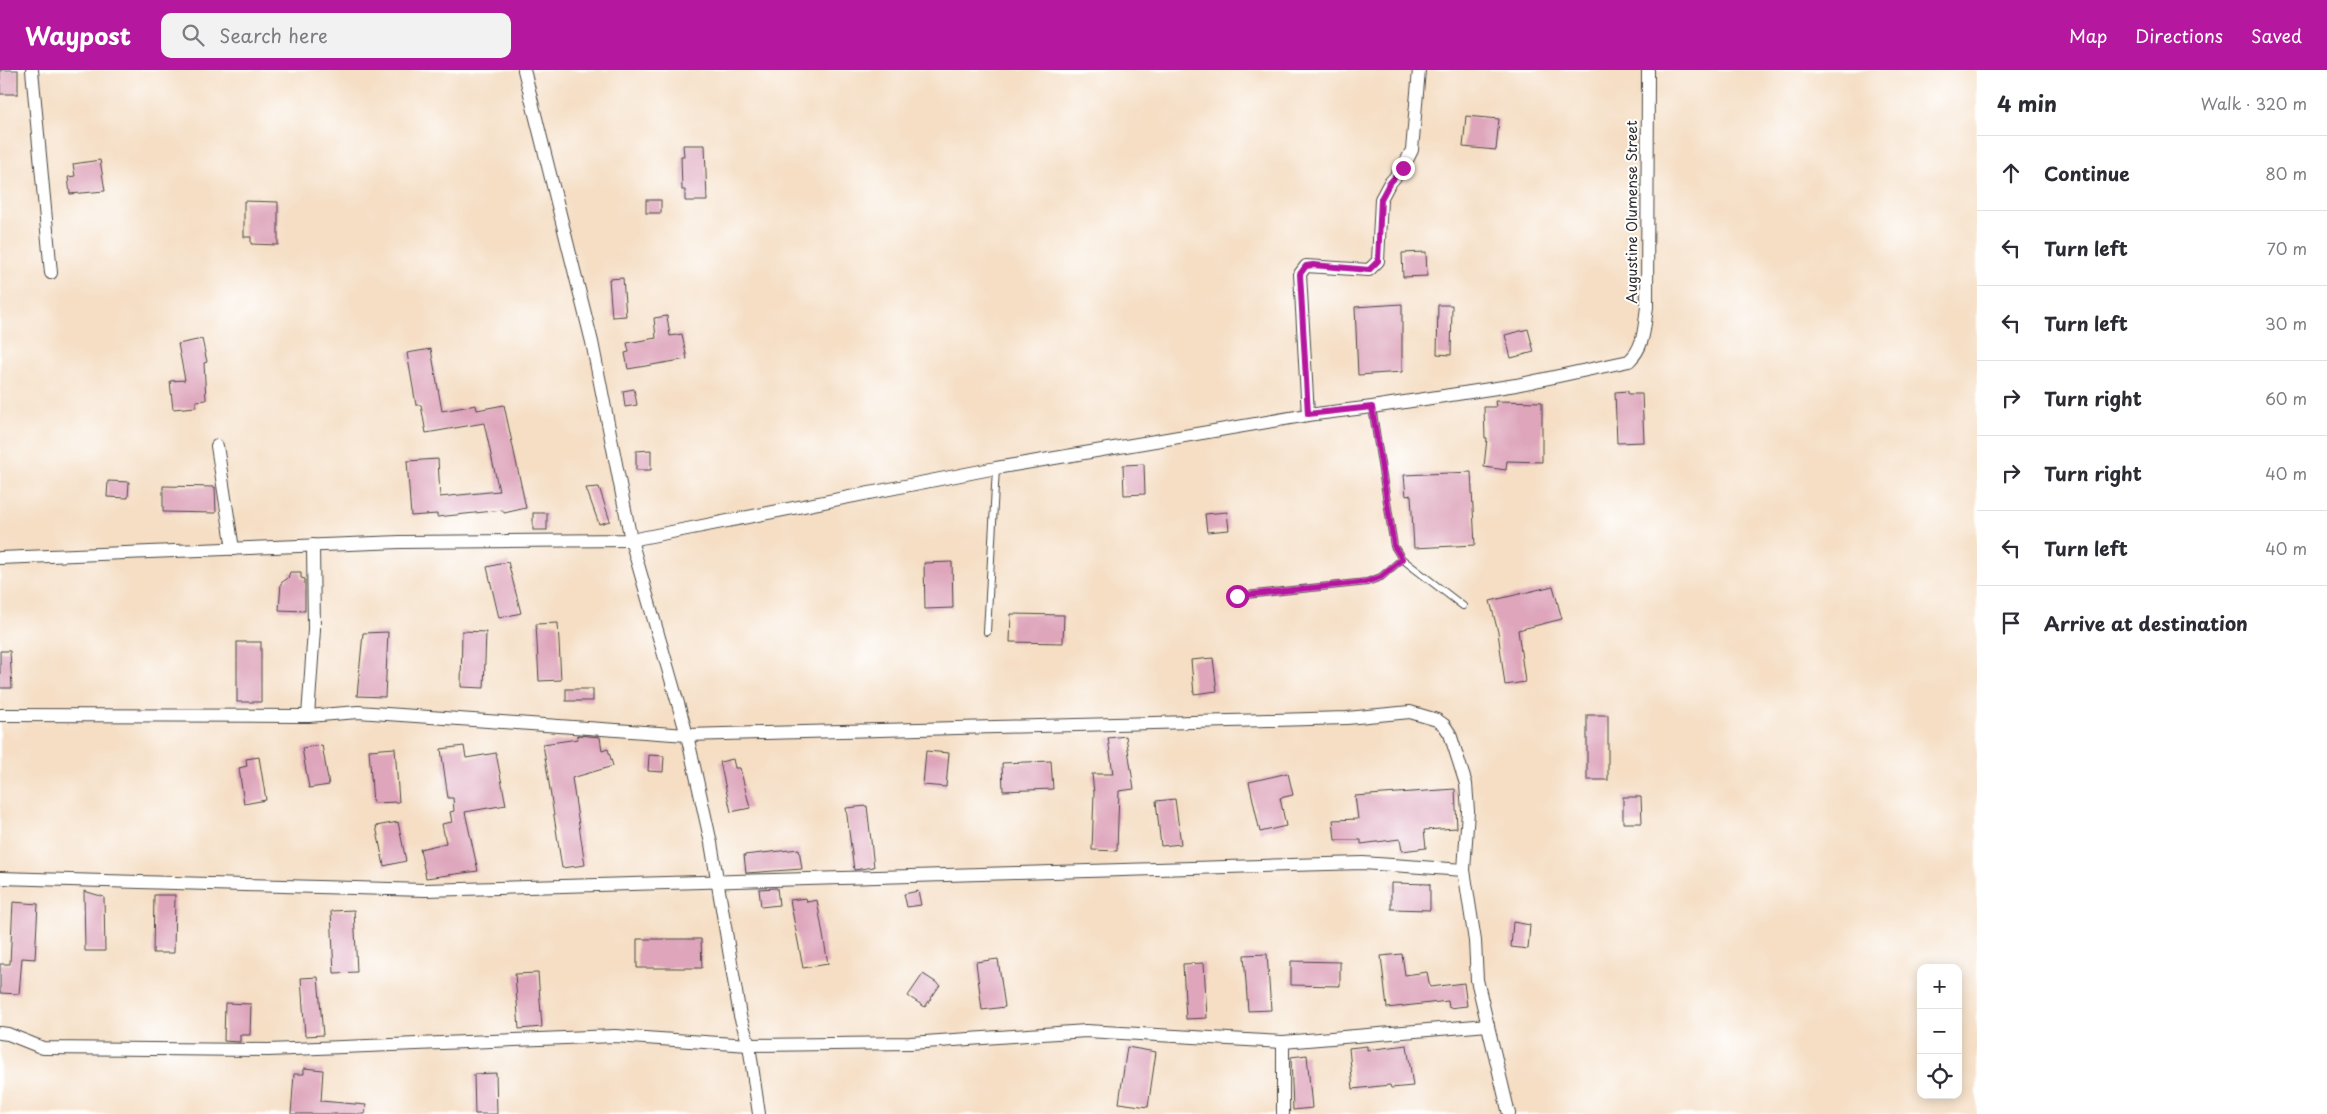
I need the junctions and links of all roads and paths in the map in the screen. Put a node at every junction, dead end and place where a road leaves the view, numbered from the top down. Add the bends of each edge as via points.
1 (32, 70) edge
2 (524, 70) edge
3 (1419, 70) edge
4 (1648, 70) edge
5 (52, 273) dead end
6 (1372, 407) junction
7 (1308, 414) junction
8 (218, 446) dead end
9 (996, 468) junction
10 (631, 540) junction
11 (313, 546) junction
12 (233, 549) junction
13 (0, 558) edge
14 (1402, 559) junction
15 (1237, 596) dead end
16 (1463, 606) dead end
17 (986, 632) dead end
18 (0, 715) edge
19 (308, 716) junction
20 (687, 735) junction
21 (1464, 870) junction
22 (0, 878) edge
23 (718, 883) junction
24 (1488, 1024) junction
25 (0, 1033) edge
26 (1283, 1042) junction
27 (749, 1045) junction
28 (759, 1114) edge
29 (1283, 1114) edge
30 (1509, 1114) edge

1 - 5 street
2 - 10 street via 592,342
3 - 7 street via 1412,150 1381,199 1378,261 1369,270 1313,265 1306,266 1300,274
4 - 6 street, Augustine Olumense Street via 1647,307 1637,354 1629,361 1579,373
6 - 7 street
6 - 14 lane via 1394,546
7 - 9 street
8 - 12 street
9 - 10 street
9 - 17 lane
10 - 11 street
10 - 20 street
11 - 12 street
11 - 19 street via 314,630
12 - 13 street
14 - 15 lane via 1381,577 1366,582
14 - 16 lane
18 - 19 street
19 - 20 street via 358,712
20 - 21 street via 1347,718 1410,712 1437,720 1450,734 1466,784 1468,811
20 - 23 street
21 - 23 street via 1363,863
21 - 24 street via 1478,980
22 - 23 street via 425,890
23 - 27 street via 740,1016
24 - 26 street
24 - 30 street
25 - 27 street via 44,1048 89,1049 268,1050 615,1036
26 - 27 street via 1086,1031 910,1043
26 - 29 street
27 - 28 street

